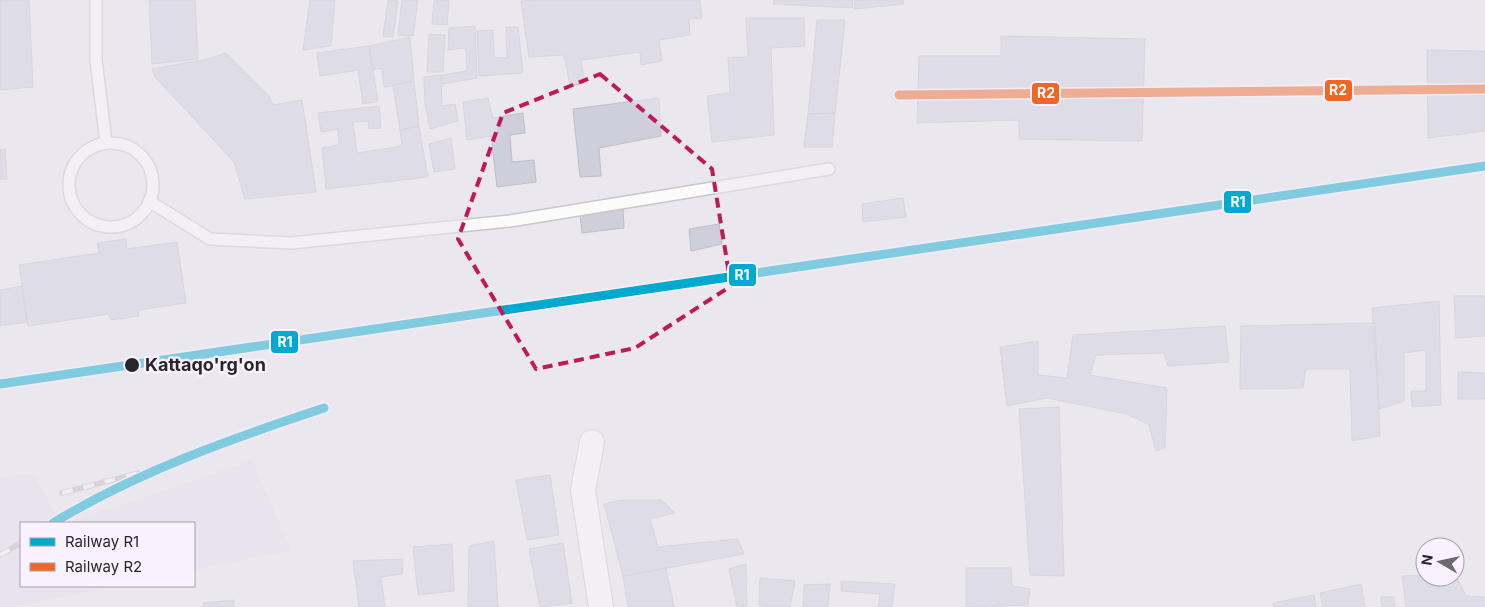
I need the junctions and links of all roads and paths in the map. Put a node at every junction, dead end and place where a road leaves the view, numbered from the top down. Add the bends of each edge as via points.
1 (96, 0) edge
2 (106, 143) junction
3 (829, 169) dead end
4 (149, 201) junction
5 (592, 442) dead end
6 (601, 607) edge

1 - 2 lane via 96,60
2 - 4 lane via 134,149 144,159 151,172
2 - 4 lane via 93,146 74,165 69,178 69,192 78,210 93,223 119,226 132,221
3 - 4 lane via 510,221 291,242 210,239
5 - 6 street via 583,490

